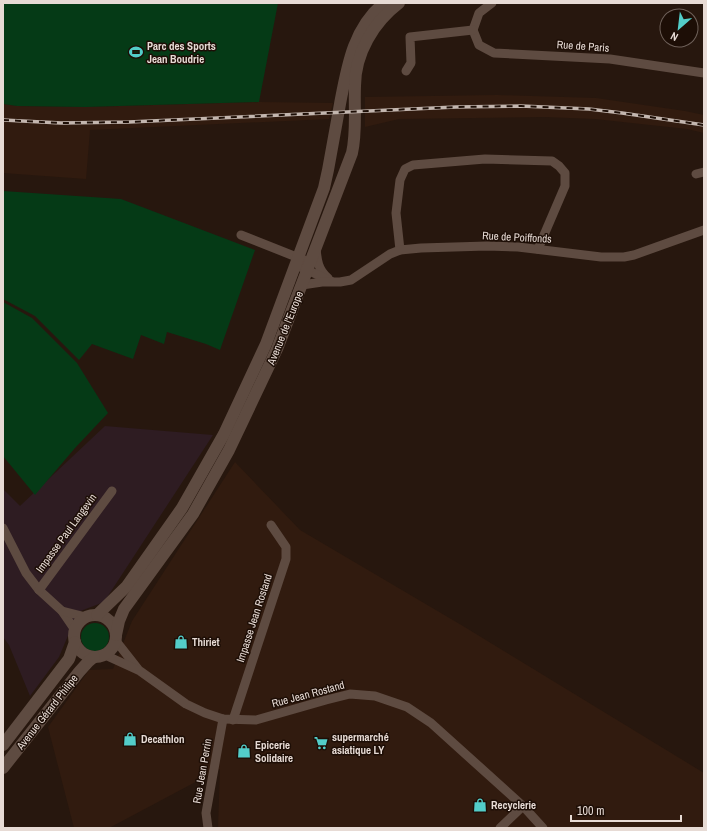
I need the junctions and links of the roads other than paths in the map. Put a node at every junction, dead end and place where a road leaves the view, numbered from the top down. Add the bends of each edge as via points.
1 (399, 3) edge
2 (492, 3) edge
3 (381, 4) edge
4 (473, 30) junction
5 (406, 71) dead end
6 (704, 73) edge
7 (704, 230) edge
8 (241, 235) dead end
9 (316, 248) junction
10 (538, 249) junction
11 (400, 250) junction
12 (297, 261) junction
13 (309, 266) junction
14 (334, 282) junction
15 (302, 285) junction
16 (112, 490) dead end
17 (271, 525) dead end
18 (3, 528) edge
19 (39, 590) junction
20 (62, 611) junction
21 (91, 616) junction
22 (75, 636) junction
23 (116, 638) junction
24 (99, 656) junction
25 (140, 671) junction
26 (223, 719) junction
27 (233, 720) junction
28 (3, 745) edge
29 (3, 768) edge
30 (523, 806) junction
31 (208, 828) edge
32 (500, 828) edge
33 (543, 828) edge

1 - 9 main road, Avenue de l'Europe via 377,26 359,59 354,85 355,132 352,153
2 - 4 street via 479,13
3 - 12 main road, Avenue de l'Europe via 361,30 350,56 326,178
4 - 5 street via 410,37 411,63
4 - 6 street, Rue de Paris via 479,45 494,53 610,59
7 - 10 street, Rue de Poiffonds via 624,257 601,257
8 - 12 street
9 - 13 main road, Avenue de l'Europe
9 - 14 street via 320,270
10 - 11 street, Rue de Poiffonds via 487,246
10 - 11 street via 565,186 565,174 552,162 486,158 413,165 405,169 400,180 396,213
11 - 14 street, Rue de Poiffonds via 351,280
12 - 13 street
12 - 21 main road, Avenue de l'Europe via 253,373 224,434 182,508 127,586
13 - 14 street
13 - 15 main road, Avenue de l'Europe
14 - 15 street, Rue de Poiffonds
15 - 23 main road, Avenue de l'Europe via 277,349 229,450 193,514 124,609
16 - 19 street, Impasse Paul Langevin
17 - 27 street, Impasse Jean Rostand via 286,547 286,559
18 - 19 street via 26,574
19 - 20 street
20 - 21 street
20 - 22 street
21 - 22 main road via 81,620
21 - 23 main road via 108,619 115,629
22 - 24 main road via 77,648 82,653
22 - 28 main road, Avenue Gérard Philipe via 69,659
23 - 24 main road via 114,647
23 - 25 street, Rue Jean Rostand
24 - 25 street, Rue Jean Rostand
24 - 29 main road, Avenue Gérard Philipe via 88,662 79,672
25 - 26 street, Rue Jean Rostand via 186,704
26 - 27 street, Rue Jean Rostand
26 - 31 street, Rue Jean Perrin via 206,813
27 - 30 street, Rue Jean Rostand via 256,720 350,694 389,700 407,707 431,723
30 - 32 street
30 - 33 street, Rue Jean Rostand

